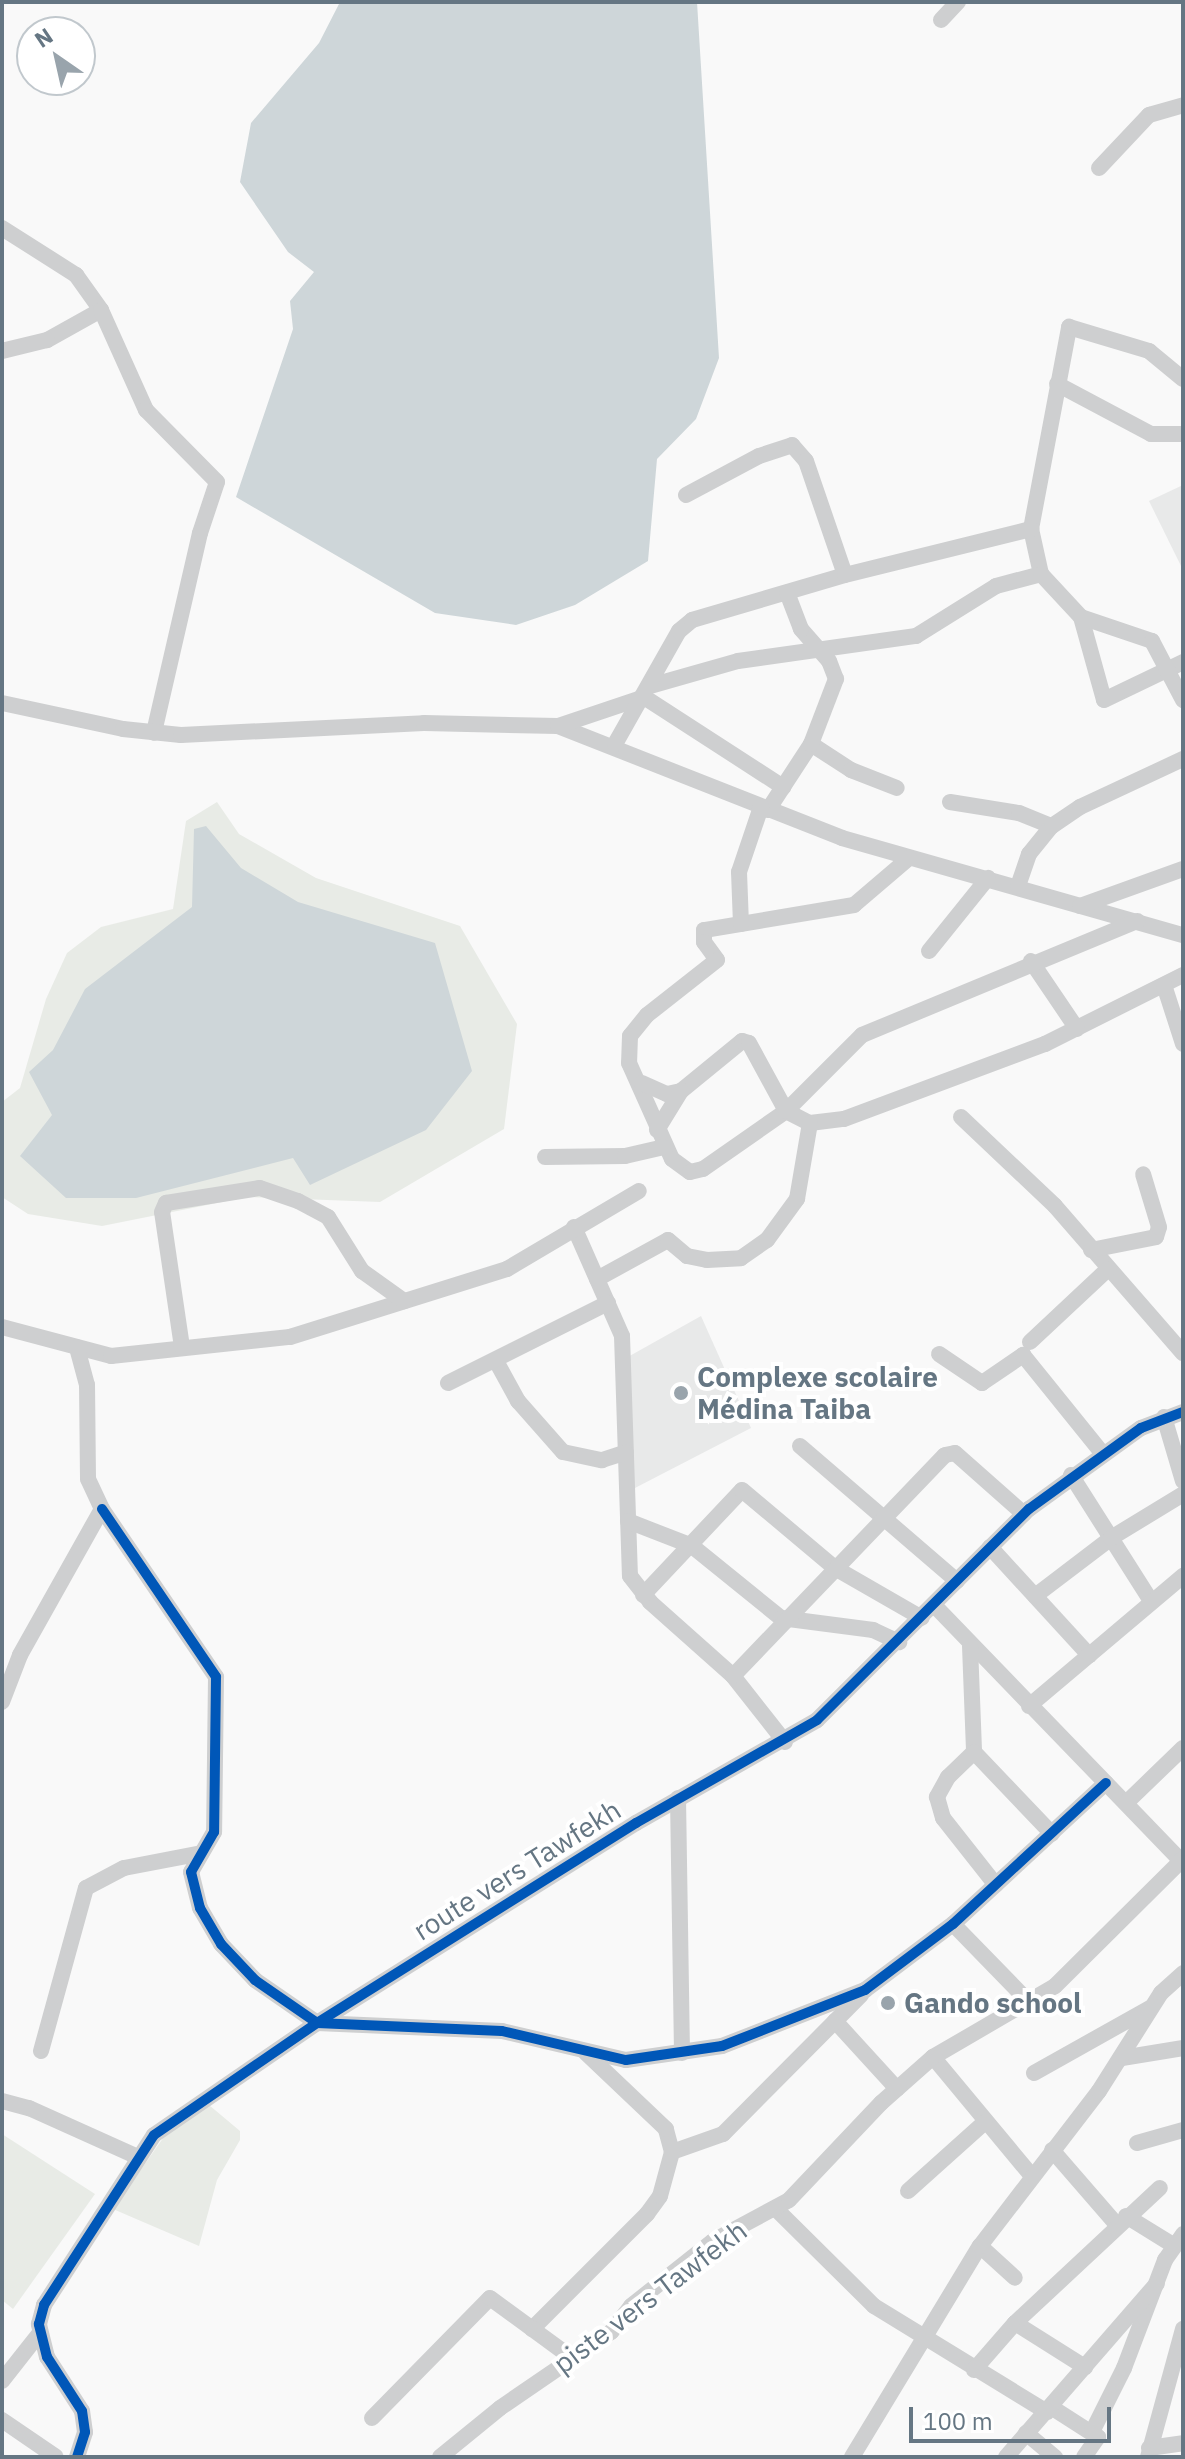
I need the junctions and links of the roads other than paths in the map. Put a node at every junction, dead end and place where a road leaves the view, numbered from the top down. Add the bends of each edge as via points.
1 (958, 2) edge
2 (941, 20) dead end
3 (1183, 105) edge
4 (1099, 168) dead end
5 (2, 228) edge
6 (101, 310) junction
7 (2, 351) edge
8 (1183, 379) edge
9 (1057, 384) junction
10 (1183, 434) edge
11 (686, 495) dead end
12 (1031, 529) junction
13 (1041, 574) junction
14 (845, 575) junction
15 (787, 593) junction
16 (1081, 617) junction
17 (821, 652) junction
18 (1176, 666) edge
19 (647, 692) junction
20 (1183, 700) edge
21 (2, 703) edge
22 (558, 726) junction
23 (154, 733) junction
24 (615, 744) junction
25 (811, 744) junction
26 (1183, 759) edge
27 (783, 787) junction
28 (897, 788) dead end
29 (950, 802) dead end
30 (764, 809) junction
31 (1052, 826) junction
32 (909, 858) junction
33 (1183, 869) edge
34 (988, 878) junction
35 (1018, 886) junction
36 (1080, 906) junction
37 (1137, 921) junction
38 (741, 924) junction
39 (1183, 935) edge
40 (929, 951) dead end
41 (1031, 961) junction
42 (1183, 975) edge
43 (1164, 985) junction
44 (1077, 1029) junction
45 (1183, 1044) edge
46 (642, 1083) junction
47 (681, 1091) junction
48 (786, 1111) junction
49 (961, 1117) dead end
50 (810, 1123) junction
51 (657, 1130) junction
52 (663, 1147) junction
53 (545, 1157) dead end
54 (1143, 1174) dead end
55 (639, 1191) dead end
56 (574, 1227) junction
57 (1091, 1250) junction
58 (1108, 1269) junction
59 (597, 1279) junction
60 (404, 1301) junction
61 (608, 1303) junction
62 (2, 1327) edge
63 (1030, 1342) dead end
64 (77, 1347) junction
65 (182, 1347) junction
66 (1183, 1353) edge
67 (939, 1354) dead end
68 (496, 1361) junction
69 (448, 1383) dead end
70 (1183, 1412) edge
71 (1164, 1417) junction
72 (800, 1446) dead end
73 (626, 1452) junction
74 (1102, 1453) junction
75 (1071, 1475) junction
76 (1183, 1481) edge
77 (1183, 1494) edge
78 (102, 1509) junction
79 (1024, 1514) junction
80 (884, 1519) junction
81 (628, 1521) junction
82 (1111, 1538) junction
83 (692, 1546) junction
84 (990, 1547) junction
85 (835, 1568) junction
86 (1183, 1576) edge
87 (957, 1581) junction
88 (643, 1595) junction
89 (1035, 1596) junction
90 (1151, 1601) junction
91 (934, 1605) junction
92 (922, 1618) junction
93 (787, 1619) junction
94 (899, 1642) junction
95 (970, 1646) junction
96 (1089, 1655) junction
97 (733, 1676) junction
98 (2, 1702) edge
99 (1029, 1706) junction
100 (785, 1742) junction
101 (1183, 1748) edge
102 (974, 1752) junction
103 (1106, 1783) junction
104 (678, 1798) junction
105 (1126, 1803) junction
106 (1052, 1834) junction
107 (202, 1853) junction
108 (1182, 1860) edge
109 (996, 1885) junction
110 (953, 1924) junction
111 (1183, 1973) edge
112 (865, 1990) junction
113 (1027, 2000) junction
114 (1152, 2007) junction
115 (835, 2021) junction
116 (317, 2023) junction
117 (1183, 2048) edge
118 (41, 2051) dead end
119 (585, 2052) junction
120 (682, 2053) junction
121 (933, 2057) junction
122 (1122, 2058) junction
123 (1034, 2073) dead end
124 (897, 2089) junction
125 (2, 2101) edge
126 (985, 2122) junction
127 (1183, 2130) edge
128 (1137, 2143) dead end
129 (1052, 2150) junction
130 (672, 2152) junction
131 (136, 2156) junction
132 (1031, 2175) junction
133 (1160, 2188) dead end
134 (908, 2191) dead end
135 (776, 2209) junction
136 (1121, 2220) junction
137 (1178, 2239) edge
138 (980, 2246) junction
139 (1015, 2278) dead end
140 (1157, 2283) junction
141 (1015, 2323) junction
142 (532, 2329) junction
143 (1183, 2329) edge
144 (39, 2334) junction
145 (924, 2338) junction
146 (572, 2358) junction
147 (1085, 2367) junction
148 (974, 2370) junction
149 (2, 2381) edge
150 (1049, 2409) junction
151 (372, 2418) dead end
152 (2, 2420) edge
153 (1092, 2432) junction
154 (1026, 2433) junction
155 (1183, 2443) edge
156 (1148, 2453) edge
157 (56, 2457) edge
158 (77, 2457) edge
159 (440, 2457) edge
160 (852, 2457) edge
161 (1006, 2457) edge
162 (1055, 2457) edge
163 (1084, 2457) edge

1 - 2 street
3 - 4 street via 1149,115
5 - 6 street via 76,275
6 - 7 street via 47,340
6 - 23 street via 146,410 217,482 200,533
8 - 9 street via 1149,351 1069,327
9 - 10 street via 1151,434
9 - 12 street
11 - 14 street via 759,456 792,445 806,461
12 - 13 street
12 - 14 street
13 - 16 street
13 - 17 street via 996,586 916,636
14 - 15 street
15 - 17 street via 801,629
15 - 19 street via 684,625
16 - 18 street via 1152,641
16 - 18 street via 1104,700
17 - 19 street via 738,661
17 - 25 street via 836,679
18 - 20 street
19 - 22 street
19 - 24 street
19 - 27 street
21 - 23 street
22 - 23 street via 424,723
22 - 24 street
24 - 30 street
25 - 27 street
25 - 28 street via 851,770
26 - 31 street via 1080,807
27 - 30 street
29 - 31 street via 1019,813
30 - 32 street
30 - 38 street via 739,872
31 - 35 street via 1029,854
32 - 34 street
32 - 38 street via 854,905
33 - 36 street
34 - 35 street
34 - 40 street
35 - 36 street
36 - 37 street
37 - 39 street
37 - 41 street
38 - 46 street via 704,930 704,942 717,960 647,1015 630,1036 629,1063
41 - 44 street
41 - 48 street via 862,1035
42 - 43 street
43 - 44 street
43 - 45 street
44 - 50 street via 844,1119
46 - 47 street via 667,1094
46 - 51 street
47 - 48 street via 742,1041 749,1043
47 - 51 street
48 - 50 street
48 - 52 street via 703,1169 690,1172
49 - 57 street via 1055,1206
50 - 59 street via 797,1199 767,1240 741,1258 707,1260 687,1256 668,1240
51 - 52 street
52 - 53 street via 625,1156
54 - 57 street via 1159,1227 1156,1237
55 - 56 street
56 - 59 street
56 - 60 street via 507,1269
57 - 58 street
58 - 63 street
58 - 66 street
59 - 61 street
60 - 65 street via 290,1337
60 - 65 street via 362,1271 328,1217 298,1201 260,1188 166,1203 162,1212
61 - 68 street
61 - 73 street via 622,1336
62 - 64 street
64 - 65 street via 111,1356
64 - 78 street via 87,1385 88,1479
67 - 74 street via 982,1383 1023,1355
68 - 69 street
68 - 73 street via 518,1401 563,1452 602,1460
70 - 71 street, route vers Tawfekh
71 - 74 street, route vers Tawfekh
71 - 76 street
72 - 80 street
73 - 81 street
74 - 75 street, route vers Tawfekh
75 - 79 street, route vers Tawfekh
75 - 82 street
77 - 82 street
78 - 98 street via 20,1655
78 - 107 street via 216,1677 214,1832
79 - 80 street via 955,1453 933,1464
79 - 84 street, route vers Tawfekh
80 - 85 street
80 - 87 street
81 - 83 street
81 - 88 street via 630,1576
82 - 89 street
82 - 90 street
83 - 85 street via 742,1490
83 - 88 street
83 - 93 street
84 - 87 street, route vers Tawfekh
84 - 89 street
85 - 92 street
85 - 93 street
86 - 90 street
87 - 91 street, route vers Tawfekh
88 - 97 street
89 - 96 street
90 - 96 street
91 - 92 street, route vers Tawfekh
91 - 95 street
92 - 94 street, route vers Tawfekh
93 - 94 street via 873,1630
93 - 97 street
94 - 100 street, route vers Tawfekh via 836,1704
95 - 99 street
95 - 102 street
96 - 99 street
97 - 100 street
99 - 103 street
100 - 104 street, route vers Tawfekh
101 - 105 street
102 - 106 street
102 - 109 street via 948,1777 937,1797 943,1818
103 - 105 street
103 - 106 street
104 - 116 street, route vers Tawfekh
104 - 120 street
105 - 108 street
106 - 109 street
107 - 116 street via 191,1872 193,1889 221,1944 255,1980
107 - 118 street via 124,1868 86,1888
108 - 113 street, piste vers Tawfekh via 1071,1973
109 - 110 street
110 - 112 street
110 - 113 street
111 - 114 street
112 - 115 street
112 - 120 street via 722,2046
113 - 121 street, piste vers Tawfekh
114 - 122 street
114 - 123 street
115 - 124 street
115 - 130 street via 723,2134
116 - 119 street via 502,2031
116 - 131 street, route vers Tawfekh via 175,2119
117 - 122 street
119 - 120 street via 626,2060
119 - 130 street via 666,2129
121 - 124 street, piste vers Tawfekh
121 - 126 street
122 - 129 street
124 - 135 street, piste vers Tawfekh
125 - 131 street
126 - 132 street
126 - 134 street
127 - 128 street
129 - 132 street
129 - 136 street
130 - 142 street via 660,2196 647,2214
131 - 144 street, route vers Tawfekh via 44,2305
132 - 138 street
133 - 136 street
135 - 145 street via 856,2291
135 - 146 street, piste vers Tawfekh via 713,2241 631,2306 611,2332
136 - 137 street
136 - 141 street
137 - 140 street
138 - 139 street
138 - 145 street
140 - 147 street
140 - 153 street
141 - 147 street
141 - 148 street
142 - 146 street
142 - 151 street via 496,2299 484,2301
143 - 156 street
144 - 149 street
144 - 158 street via 82,2411 85,2432
145 - 148 street
145 - 160 street
146 - 159 street, piste vers Tawfekh
147 - 150 street
148 - 150 street
150 - 153 street
150 - 154 street
152 - 157 street
153 - 163 street via 1098,2437
154 - 161 street
154 - 162 street
155 - 156 street

